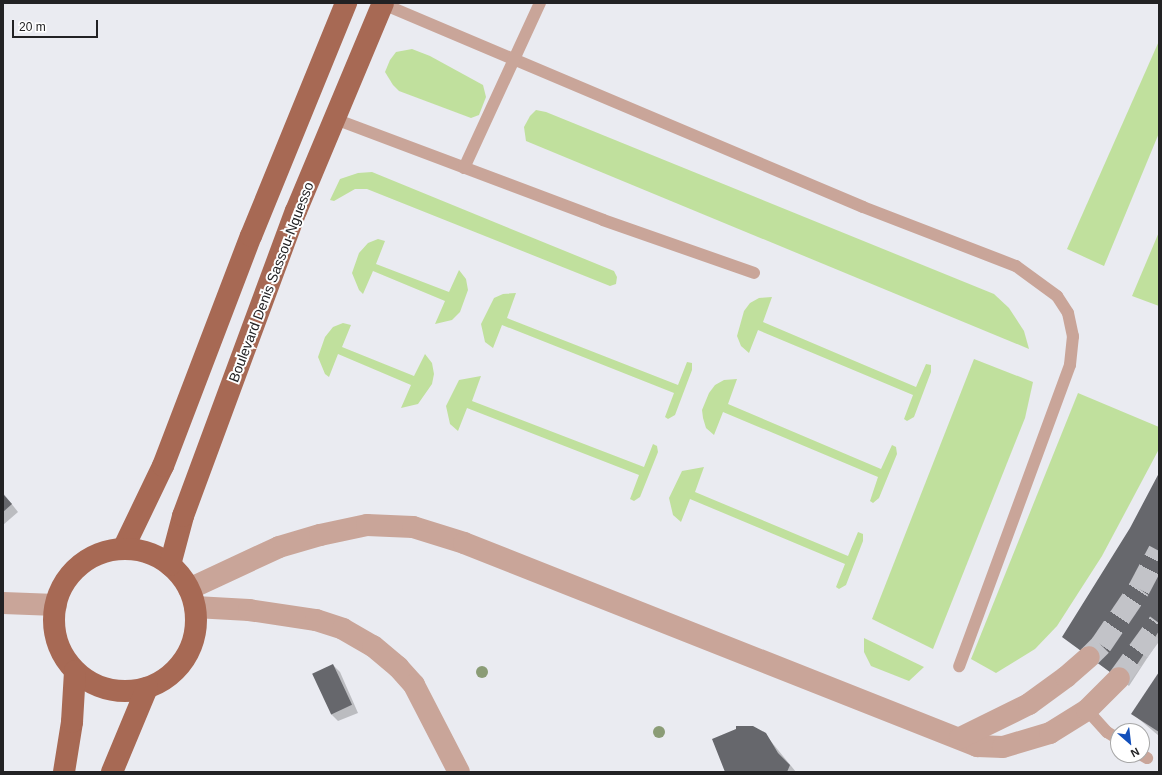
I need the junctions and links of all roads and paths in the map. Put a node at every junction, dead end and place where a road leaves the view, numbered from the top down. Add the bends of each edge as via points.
1 (346, 3) edge
2 (540, 3) edge
3 (383, 4) edge
4 (514, 62) junction
5 (335, 118) junction
6 (464, 168) junction
7 (754, 273) dead end
8 (123, 549) junction
9 (170, 565) junction
10 (192, 598) junction
11 (3, 603) edge
12 (56, 604) junction
13 (1089, 657) tunnel mouth
14 (959, 666) dead end
15 (75, 672) junction
16 (1119, 678) tunnel mouth
17 (147, 688) junction
18 (1087, 710) junction
19 (1110, 733) edge
20 (960, 738) junction
21 (64, 772) edge
22 (112, 772) edge
23 (459, 772) edge

1 - 8 main road via 251,236 163,466
2 - 4 lane
3 - 4 lane
3 - 5 main road, Boulevard Denis Sassou-Nguesso
4 - 6 lane
4 - 14 lane via 863,207 1016,266 1057,296 1070,321 1070,365
5 - 6 lane
5 - 9 main road, Boulevard Denis Sassou-Nguesso via 296,211 180,524
6 - 7 lane
8 - 9 main road via 156,556
8 - 12 main road via 104,552 87,560 73,572 62,587
9 - 10 main road
10 - 17 main road via 195,636 183,663 173,674
10 - 20 street via 279,547 367,525 413,527 464,543
10 - 23 street via 316,620 343,629 373,646 398,667 414,685
11 - 12 street
12 - 15 main road via 54,622 57,641
13 - 20 street via 1028,704
15 - 17 main road via 91,683 109,690
15 - 21 main road via 72,722
16 - 18 street
17 - 22 main road
18 - 19 lane
18 - 20 street via 1050,733 1004,747 977,746

